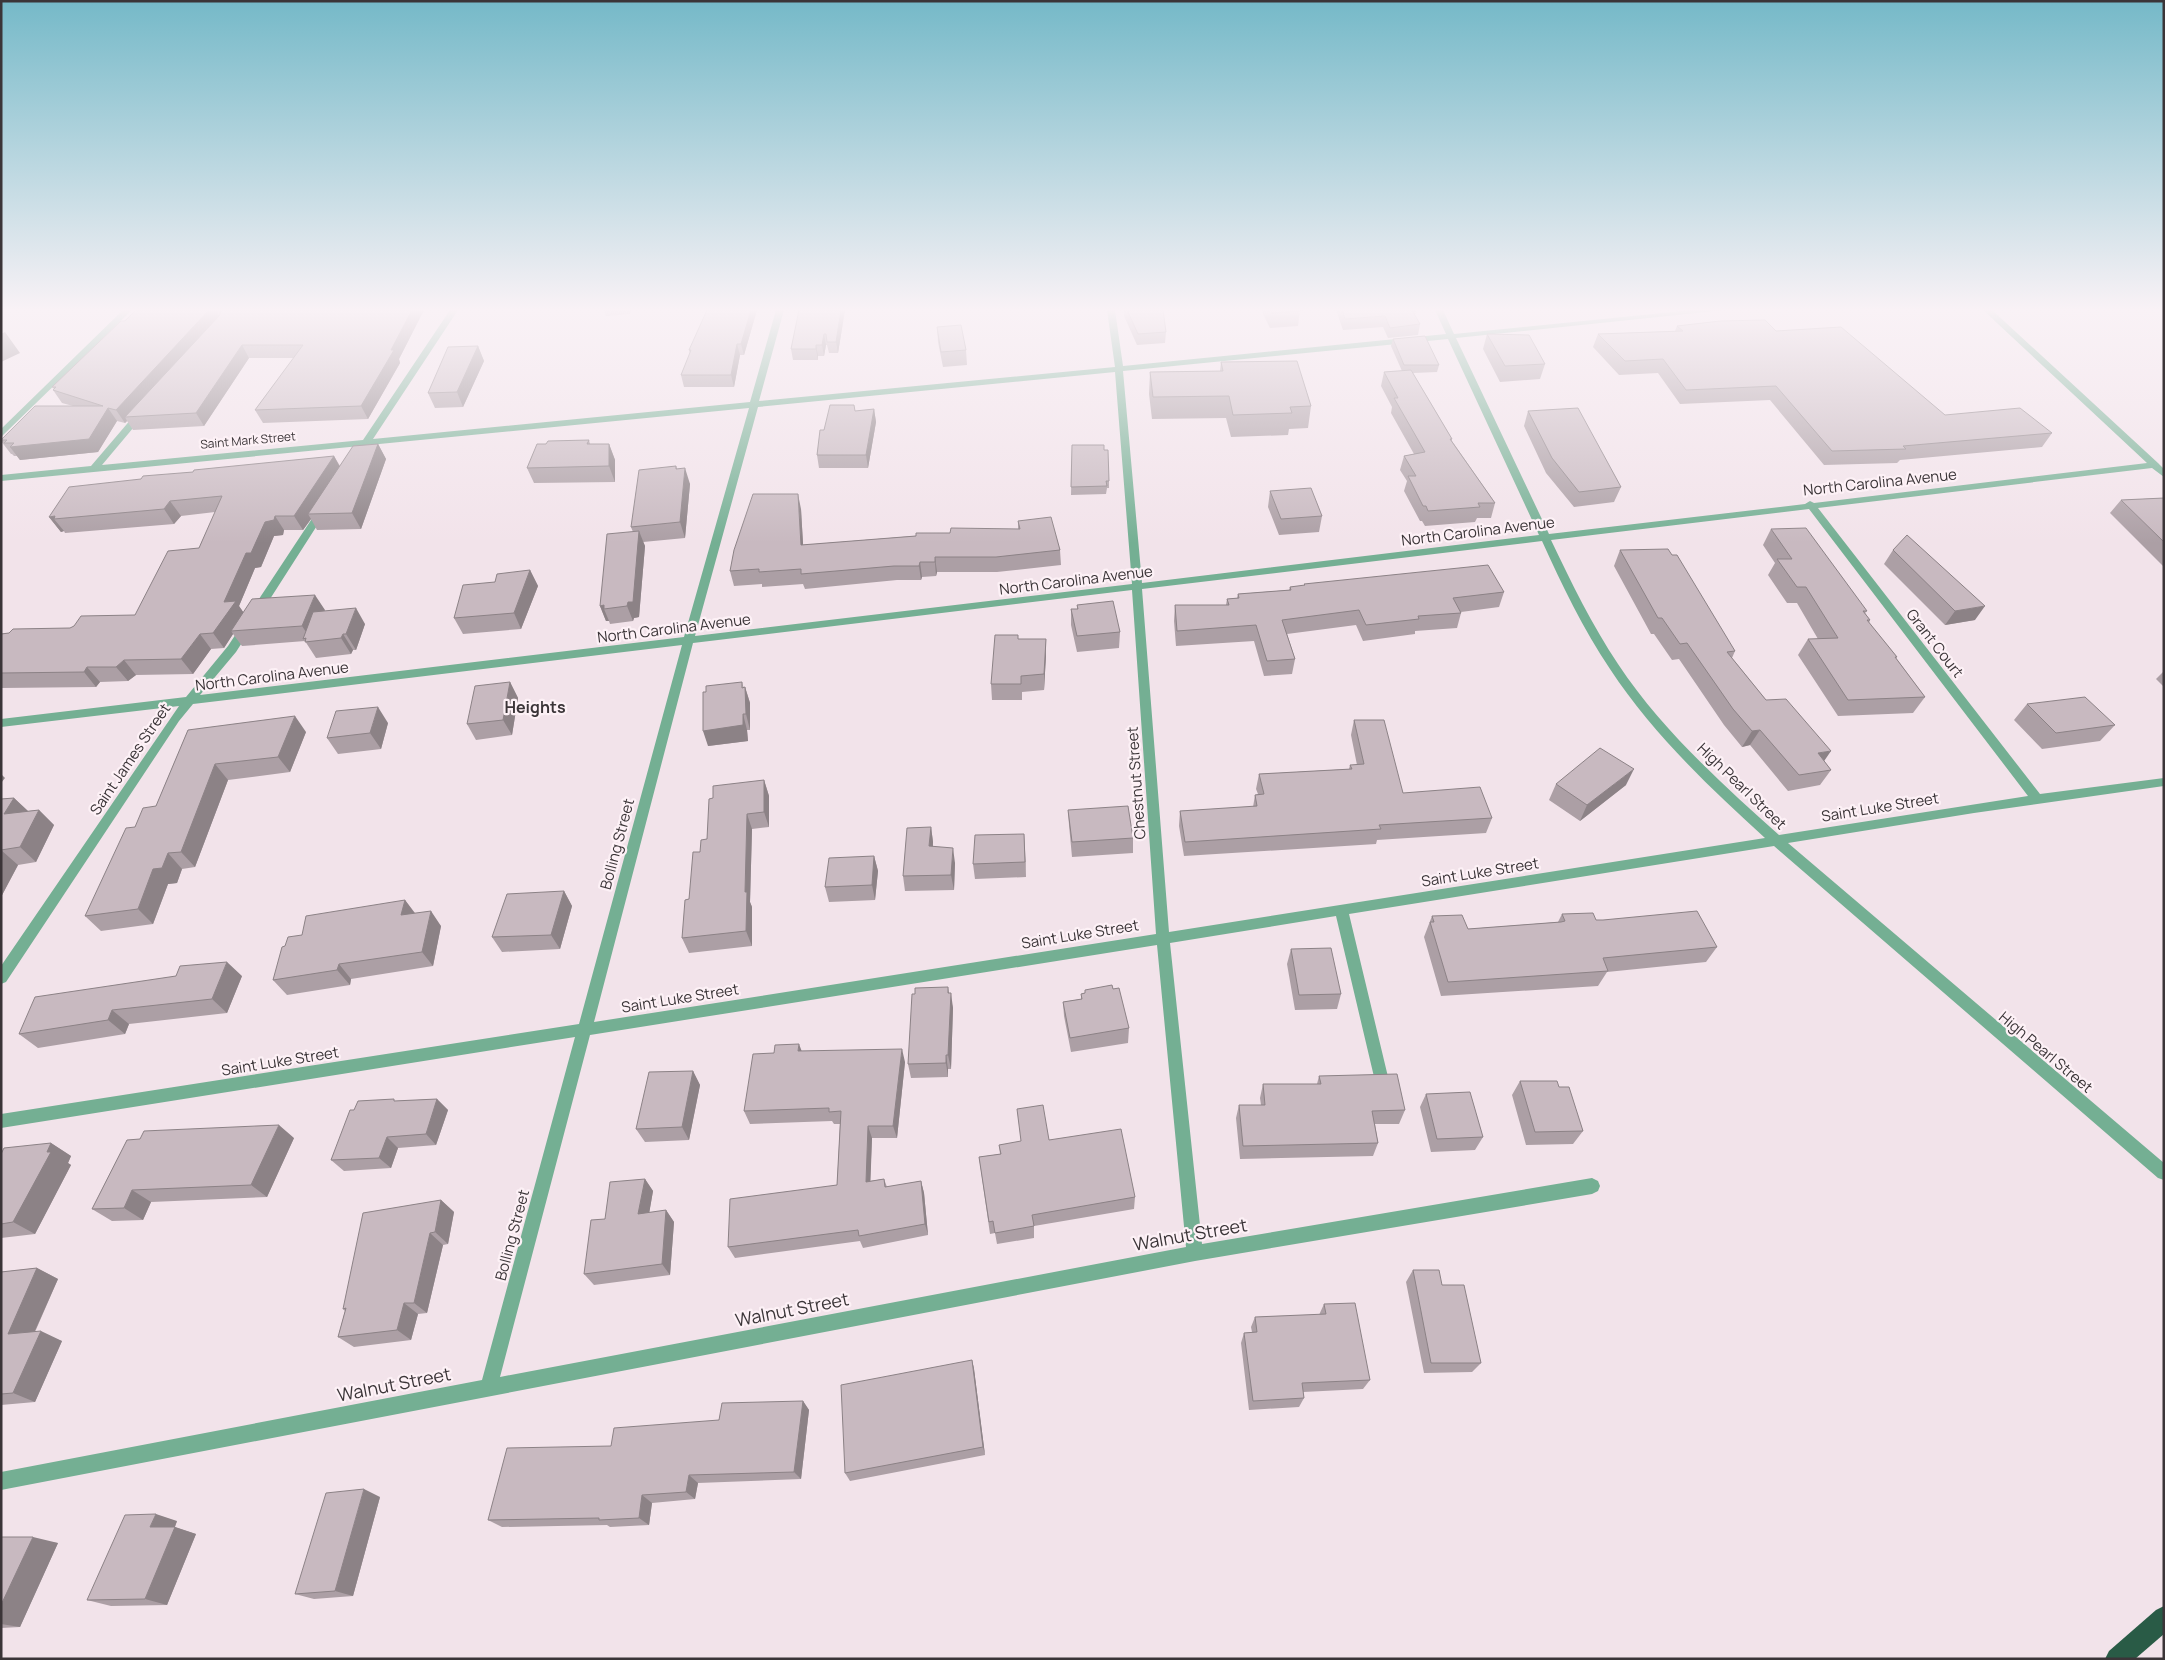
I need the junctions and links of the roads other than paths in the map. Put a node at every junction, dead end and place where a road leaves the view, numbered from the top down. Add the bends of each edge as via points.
1 (49, 387) edge
2 (402, 387) edge
3 (757, 387) edge
4 (926, 387) edge
5 (1121, 387) edge
6 (1475, 387) edge
7 (2071, 387) edge
8 (150, 404) edge
9 (752, 405) junction
10 (1, 434) edge
11 (366, 442) junction
12 (356, 458) edge
13 (2155, 465) junction
14 (95, 468) junction
15 (2164, 474) edge
16 (1, 478) edge
17 (329, 500) edge
18 (1810, 504) junction
19 (1545, 538) junction
20 (1136, 588) junction
21 (688, 642) junction
22 (190, 701) junction
23 (1, 723) edge
24 (2164, 782) edge
25 (2037, 799) junction
26 (1776, 841) junction
27 (1340, 909) junction
28 (1163, 937) junction
29 (1, 978) edge
30 (584, 1030) junction
31 (1382, 1081) edge
32 (1, 1121) edge
33 (2164, 1173) edge
34 (1592, 1186) dead end
35 (1195, 1253) junction
36 (489, 1386) junction
37 (1, 1481) edge
38 (2164, 1618) edge
39 (2116, 1659) edge

1 - 10 street
2 - 11 street
3 - 9 street, Bolling Street
4 - 9 street, Saint Mark Street
5 - 20 street, Chestnut Street
6 - 19 street, High Pearl Street
7 - 13 street
8 - 14 street
9 - 11 street, Saint Mark Street
9 - 21 street, Bolling Street
11 - 12 street
11 - 14 street, Saint Mark Street
13 - 15 street
13 - 18 street, North Carolina Avenue
14 - 16 street, Saint Mark Street
17 - 22 street, Saint James Street via 232,649
18 - 19 street, North Carolina Avenue
18 - 25 street, Grant Court
19 - 20 street, North Carolina Avenue
19 - 26 street, High Pearl Street via 1595,637 1629,688 1681,749 1730,800
20 - 21 street, North Carolina Avenue
20 - 28 street, Chestnut Street
21 - 22 street, North Carolina Avenue
21 - 30 street, Bolling Street
22 - 23 street, North Carolina Avenue
22 - 29 street, Saint James Street via 175,718
24 - 25 street, Saint Luke Street
25 - 26 street, Saint Luke Street
26 - 27 street, Saint Luke Street
26 - 33 street, High Pearl Street
27 - 28 street, Saint Luke Street
27 - 31 street
28 - 30 street, Saint Luke Street
28 - 35 street, Chestnut Street
30 - 32 street, Saint Luke Street
30 - 36 street, Bolling Street
34 - 35 street, Walnut Street
35 - 36 street, Walnut Street
36 - 37 street, Walnut Street
38 - 39 highway

